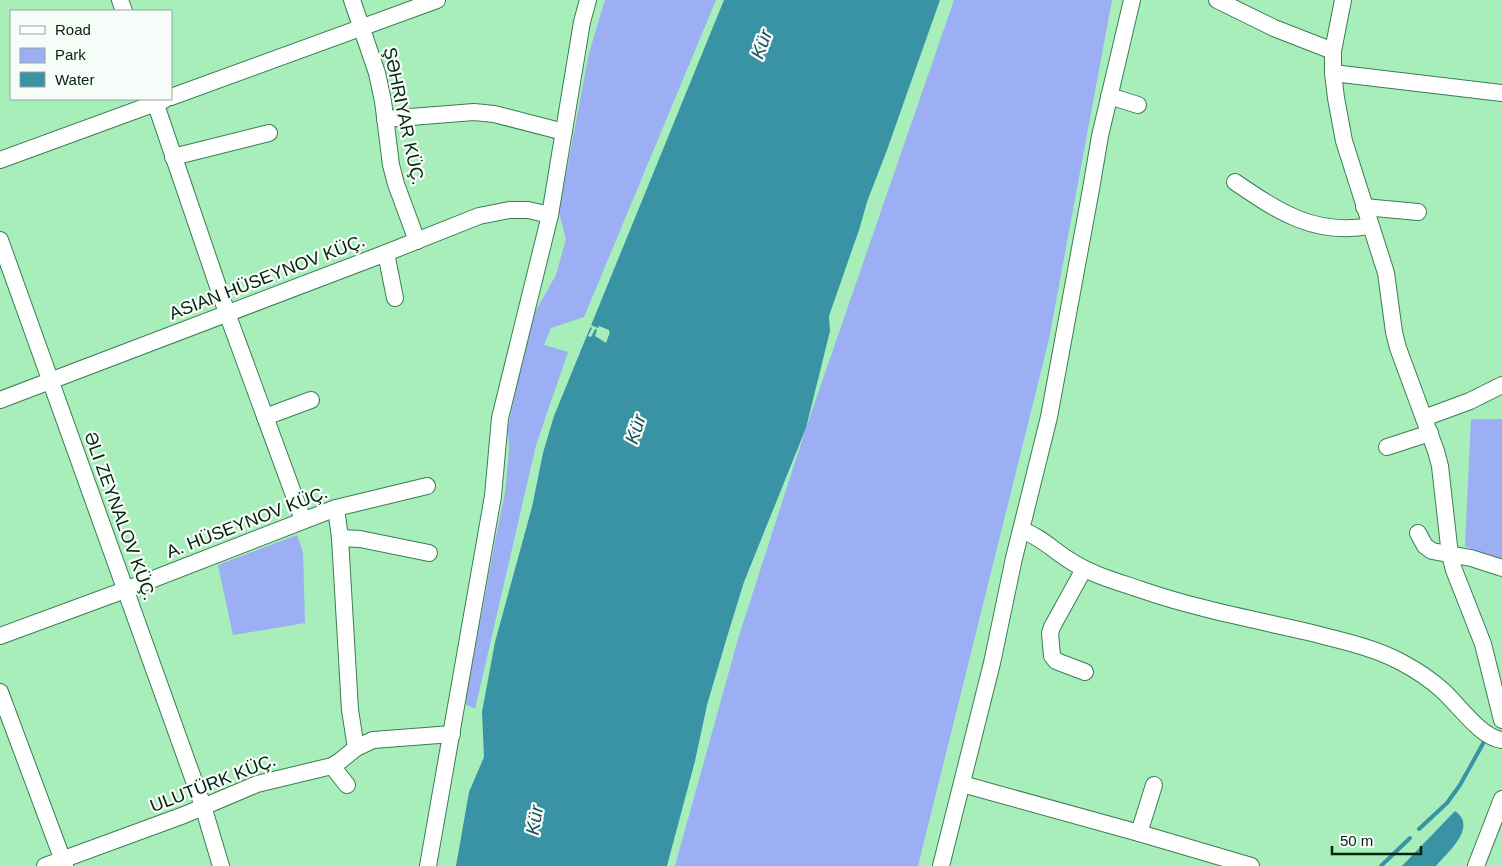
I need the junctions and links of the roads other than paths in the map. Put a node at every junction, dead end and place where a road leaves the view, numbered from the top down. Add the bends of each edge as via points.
1 (352, 0) edge
2 (437, 0) edge
3 (588, 0) edge
4 (1132, 0) edge
5 (1217, 0) edge
6 (1343, 0) edge
7 (362, 27) junction
8 (1333, 51) junction
9 (1333, 73) junction
10 (1502, 93) edge
11 (1109, 96) junction
12 (172, 97) edge
13 (158, 100) edge
14 (1138, 105) dead end
15 (385, 119) junction
16 (564, 132) junction
17 (269, 134) dead end
18 (173, 157) junction
19 (0, 160) edge
20 (1235, 182) dead end
21 (1364, 208) junction
22 (1418, 212) dead end
23 (550, 215) junction
24 (1370, 226) junction
25 (0, 240) edge
26 (417, 241) junction
27 (386, 253) junction
28 (395, 298) dead end
29 (227, 313) junction
30 (50, 381) junction
31 (1502, 385) edge
32 (0, 400) edge
33 (311, 400) dead end
34 (265, 417) junction
35 (1427, 426) junction
36 (1387, 447) dead end
37 (427, 486) dead end
38 (336, 508) junction
39 (303, 520) junction
40 (1021, 530) junction
41 (1418, 533) dead end
42 (340, 538) junction
43 (429, 553) dead end
44 (1450, 555) junction
45 (1502, 568) edge
46 (1084, 569) junction
47 (125, 590) junction
48 (0, 636) edge
49 (1085, 672) dead end
50 (0, 692) edge
51 (1502, 720) edge
52 (452, 734) junction
53 (1502, 740) edge
54 (356, 748) junction
55 (332, 766) junction
56 (962, 784) junction
57 (347, 785) dead end
58 (1154, 785) dead end
59 (1502, 799) edge
60 (203, 806) junction
61 (1499, 815) edge
62 (1139, 833) junction
63 (64, 863) edge
64 (45, 866) edge
65 (220, 866) edge
66 (428, 866) edge
67 (941, 866) edge
68 (1251, 866) edge
69 (1476, 866) edge

1 - 7 street, ŞƏHRIYAR KÜÇ.
2 - 7 street
3 - 16 street
4 - 11 street
5 - 8 street via 1274,28
6 - 8 street
7 - 12 street
7 - 15 street, ŞƏHRIYAR KÜÇ.
8 - 9 street
9 - 10 street
9 - 21 street via 1344,141
11 - 14 street
11 - 40 street via 1049,417
13 - 18 street
13 - 19 street
15 - 16 street via 474,112
15 - 26 street, ŞƏHRIYAR KÜÇ. via 391,165
16 - 23 street
17 - 18 street
18 - 29 street
20 - 24 street via 1287,215 1310,224 1340,229
21 - 22 street
21 - 24 street
23 - 26 street, ASIAN HÜSEYNOV KÜÇ. via 528,210 493,212
23 - 52 street via 500,418 493,496
24 - 35 street via 1386,273 1396,340
25 - 30 street, ƏLI ZEYNALOV KÜÇ.
26 - 27 street, ASIAN HÜSEYNOV KÜÇ.
27 - 28 street
27 - 29 street, ASIAN HÜSEYNOV KÜÇ.
29 - 30 street, ASIAN HÜSEYNOV KÜÇ.
29 - 34 street
30 - 32 street, ASIAN HÜSEYNOV KÜÇ.
30 - 47 street, ƏLI ZEYNALOV KÜÇ.
31 - 35 street
33 - 34 street
34 - 39 street
35 - 36 street
35 - 44 street via 1440,466
37 - 38 street, A. HÜSEYNOV KÜÇ.
38 - 39 street, A. HÜSEYNOV KÜÇ.
38 - 42 street
39 - 47 street, A. HÜSEYNOV KÜÇ.
40 - 46 street
40 - 56 street
41 - 44 street via 1424,546
42 - 43 street
42 - 54 street via 350,710
44 - 45 street
44 - 51 street via 1483,644
46 - 49 street via 1050,633 1052,656
46 - 53 street via 1170,599 1335,639 1399,661 1442,690 1488,736
47 - 48 street, A. HÜSEYNOV KÜÇ.
47 - 60 street, ƏLI ZEYNALOV KÜÇ.
50 - 63 street
52 - 54 street, ULUTÜRK KÜÇ. via 382,738
52 - 66 street
54 - 55 street, ULUTÜRK KÜÇ.
55 - 57 street
55 - 60 street, ULUTÜRK KÜÇ. via 257,784
56 - 62 street
56 - 67 street
58 - 62 street
59 - 61 street
60 - 63 street, ULUTÜRK KÜÇ.
60 - 65 street, ƏLI ZEYNALOV KÜÇ.
61 - 69 street
62 - 68 street
63 - 64 street, ULUTÜRK KÜÇ.

